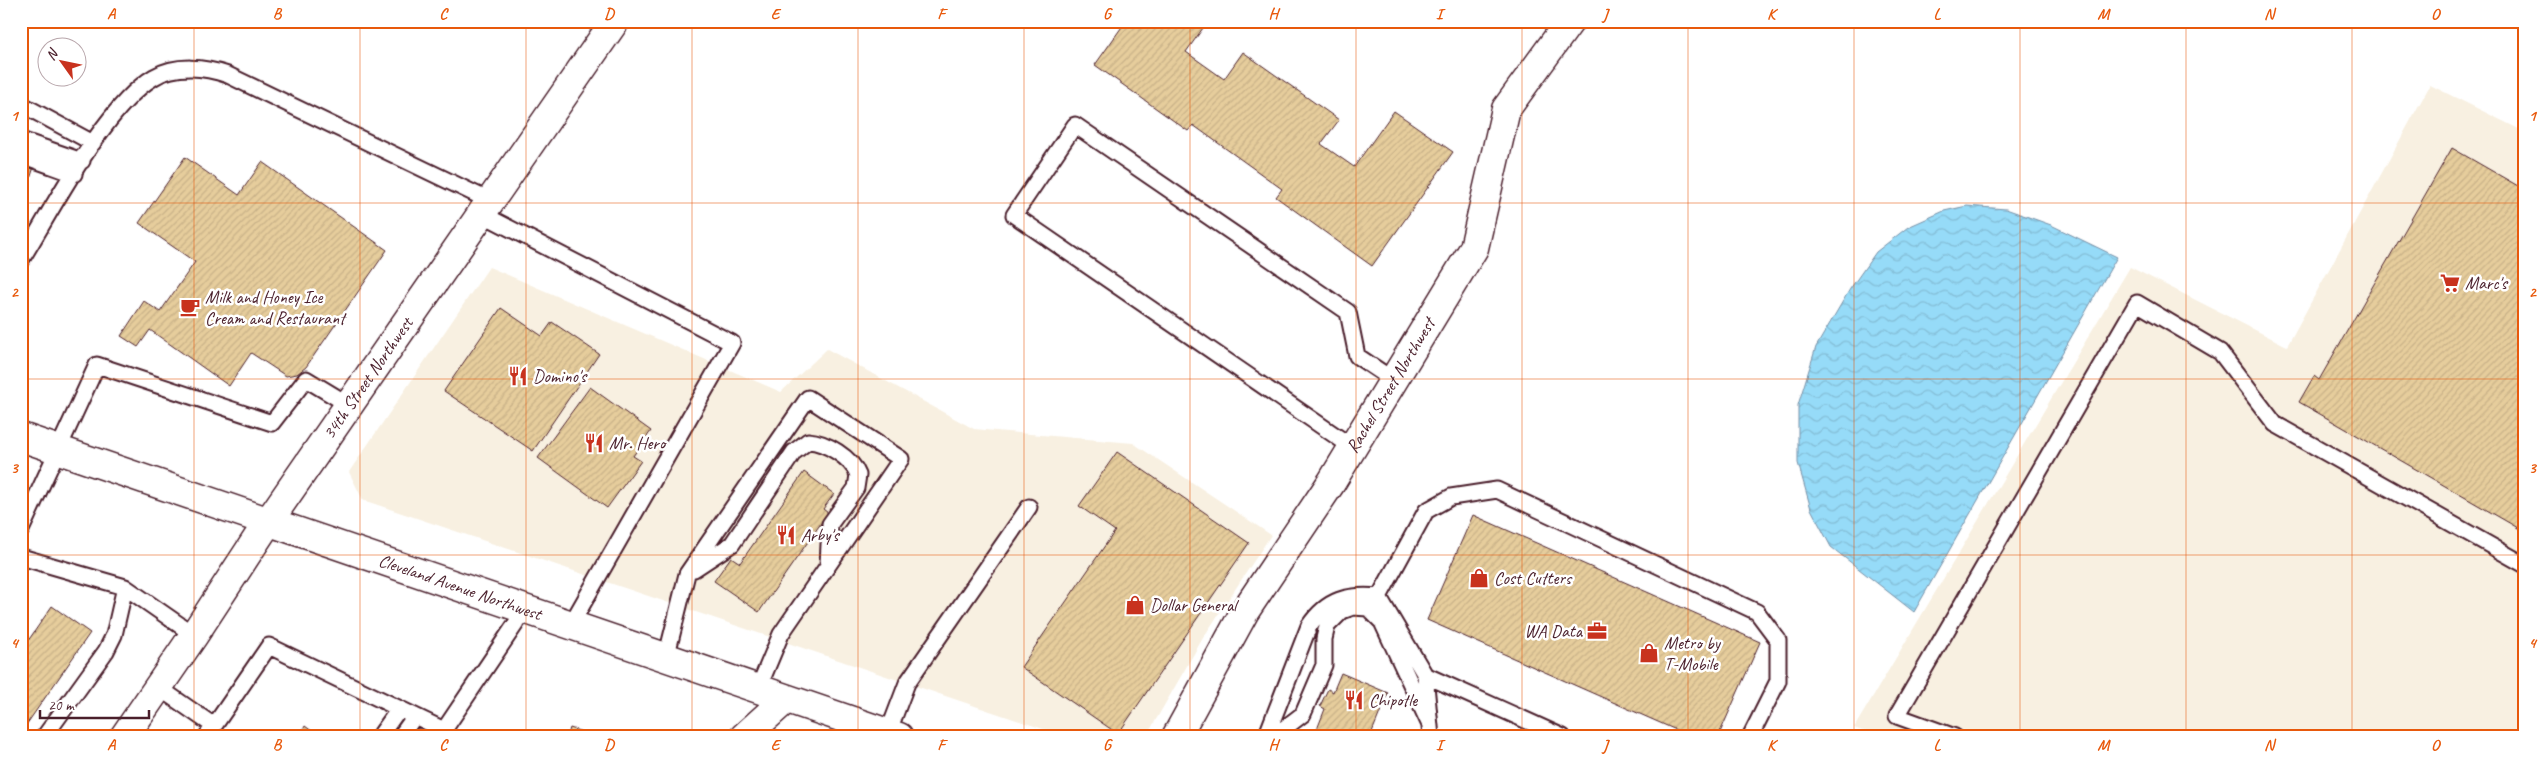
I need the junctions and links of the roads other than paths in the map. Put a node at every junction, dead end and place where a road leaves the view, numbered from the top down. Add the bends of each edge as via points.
1 (615, 21) edge
2 (1570, 21) edge
3 (21, 104) edge
4 (21, 140) edge
5 (93, 143) junction
6 (21, 155) edge
7 (78, 167) junction
8 (486, 208) junction
9 (21, 260) edge
10 (1393, 380) junction
11 (349, 405) junction
12 (21, 437) edge
13 (1352, 447) junction
14 (58, 450) junction
15 (1029, 507) dead end
16 (268, 522) junction
17 (21, 530) edge
18 (21, 557) edge
19 (828, 564) junction
20 (2525, 565) edge
21 (687, 574) junction
22 (125, 587) junction
23 (1379, 597) junction
24 (524, 610) junction
25 (570, 626) junction
26 (194, 635) junction
27 (666, 658) junction
28 (1425, 675) junction
29 (158, 687) junction
30 (758, 690) junction
31 (786, 699) junction
32 (399, 709) junction
33 (414, 716) junction
34 (431, 724) junction
35 (1430, 730) edge
36 (210, 731) edge
37 (894, 735) edge
38 (44, 737) edge
39 (124, 737) edge
40 (379, 737) edge
41 (400, 737) edge
42 (422, 737) edge
43 (744, 737) edge
44 (775, 737) edge
45 (1176, 737) edge
46 (1266, 737) edge
47 (1273, 737) edge
48 (1563, 737) edge
49 (1750, 737) edge
50 (1955, 737) edge

1 - 8 street, 34th Street Northwest
2 - 10 street, Rachel Street Northwest via 1506,109 1474,248
3 - 5 lane
4 - 7 lane
5 - 7 lane
5 - 8 lane via 127,101 155,76 180,69 203,69 228,75
6 - 7 lane
7 - 9 lane
8 - 11 street, 34th Street Northwest
8 - 25 lane via 732,343
10 - 13 street, Rachel Street Northwest
10 - 13 lane via 1357,356 1348,312 1075,125 1014,215
11 - 14 lane via 306,379 272,423 97,365
11 - 16 street, 34th Street Northwest
12 - 14 street, Cleveland Avenue Northwest
13 - 45 street, Rachel Street Northwest via 1245,611
14 - 16 street, Cleveland Avenue Northwest
14 - 17 lane
15 - 37 lane via 907,683
16 - 24 street, Cleveland Avenue Northwest
16 - 26 street, 34th Street Northwest
18 - 22 lane
19 - 21 lane via 830,524 856,488 858,475 851,463 824,444 808,442 794,452 732,544
19 - 21 lane via 901,459 808,398
19 - 30 lane via 781,634
20 - 50 lane via 2275,424 2220,352 2137,303 1897,716
21 - 27 lane
22 - 26 lane
22 - 38 lane via 114,635 106,651
23 - 28 lane
23 - 46 lane via 1346,596 1317,615 1309,626
23 - 49 lane via 1426,511 1451,497 1497,490 1757,612 1778,640 1778,681
24 - 25 street, Cleveland Avenue Northwest
24 - 34 lane via 444,730
25 - 27 street, Cleveland Avenue Northwest
26 - 29 street, 34th Street Northwest
27 - 30 street, Cleveland Avenue Northwest
28 - 35 lane
28 - 48 lane
29 - 36 lane
29 - 39 street, 34th Street Northwest
30 - 31 street, Cleveland Avenue Northwest
31 - 37 street, Cleveland Avenue Northwest
31 - 43 street
31 - 44 street
32 - 33 lane
32 - 36 lane via 268,646
32 - 40 lane
33 - 34 lane
33 - 41 lane
34 - 42 lane
35 - 47 lane via 1382,622 1368,608 1353,607 1336,615 1327,626 1324,665 1303,714

